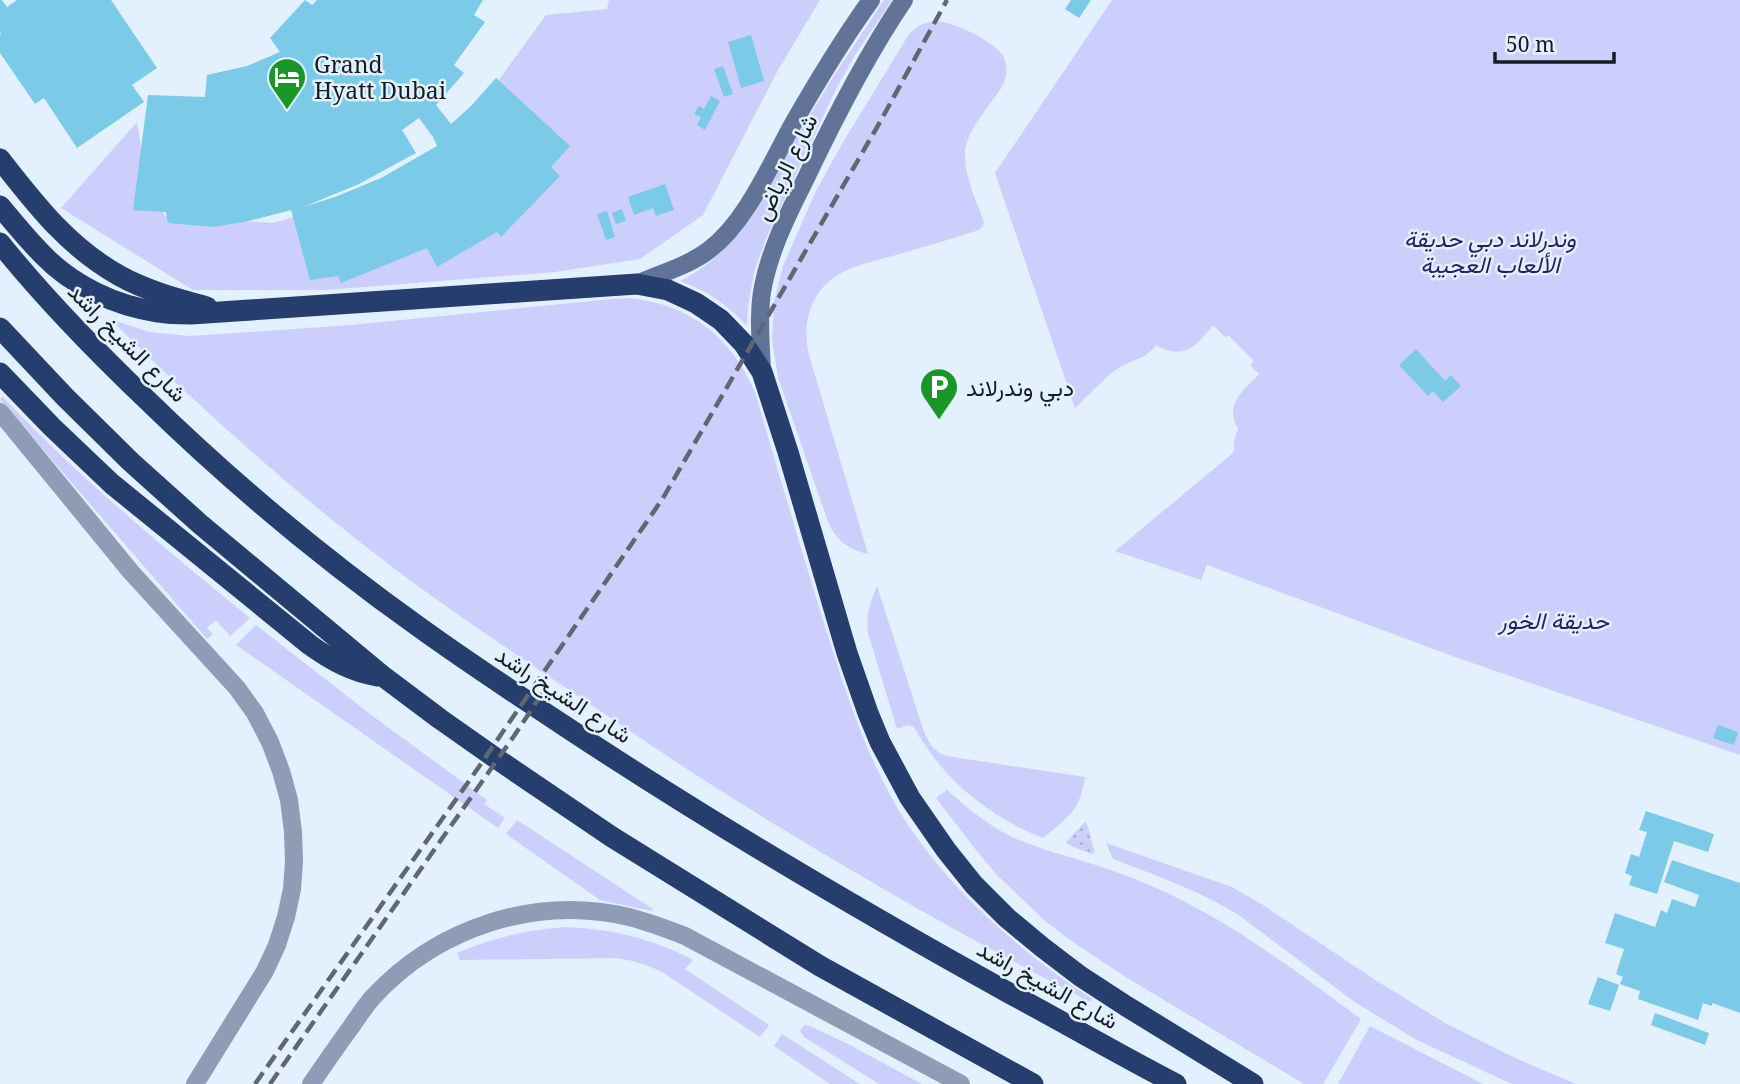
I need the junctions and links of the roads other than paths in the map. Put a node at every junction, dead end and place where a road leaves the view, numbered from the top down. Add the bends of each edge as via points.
1 (871, 0) edge
2 (904, 0) edge
3 (0, 159) edge
4 (0, 206) edge
5 (0, 243) edge
6 (637, 284) junction
7 (223, 312) junction
8 (0, 327) edge
9 (762, 372) junction
10 (0, 373) edge
11 (0, 412) edge
12 (384, 677) junction
13 (195, 1084) edge
14 (311, 1084) edge
15 (961, 1084) edge
16 (1033, 1084) edge
17 (1176, 1084) edge
18 (1253, 1084) edge

1 - 6 main road, شارع الرياض via 738,220 709,250
2 - 9 main road, شارع الرياض via 826,136 776,243 761,304
3 - 7 highway via 53,225 88,256 151,290
4 - 7 highway via 45,257 97,293 159,312
5 - 17 highway, شارع الشيخ راشد via 60,313 173,425 292,529 417,626 745,841
6 - 7 highway
6 - 9 highway via 668,290 721,320
8 - 12 highway via 170,498
9 - 18 highway via 864,703 894,771 927,825 974,885 1042,947 1126,1006
10 - 12 highway via 112,484 310,645 346,667
11 - 13 street via 131,572 237,688 255,713 281,771 293,842 286,917 265,971
12 - 16 highway via 497,760 820,967
14 - 15 street via 372,999 437,945 507,917 567,911 627,917 685,936

